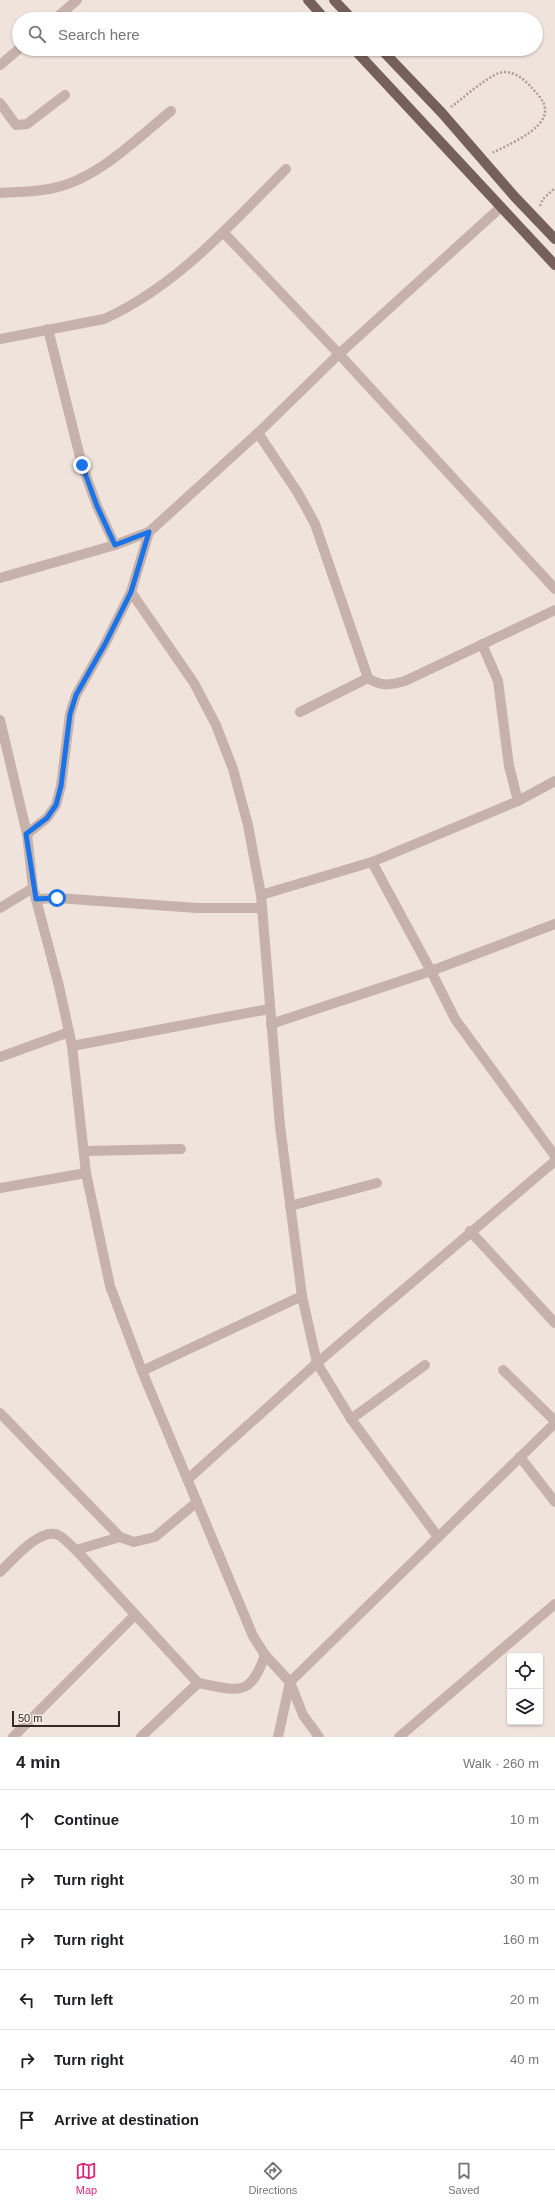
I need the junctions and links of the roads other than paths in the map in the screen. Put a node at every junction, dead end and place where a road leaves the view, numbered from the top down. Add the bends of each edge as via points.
1 (77, 0) edge
2 (308, 0) edge
3 (334, 0) edge
4 (63, 12) edge
5 (319, 12) edge
6 (345, 12) edge
7 (12, 55) edge
8 (361, 56) edge
9 (388, 56) edge
10 (0, 64) edge
11 (65, 95) dead end
12 (0, 103) edge
13 (171, 111) dead end
14 (286, 169) dead end
15 (0, 193) edge
16 (502, 207) junction
17 (223, 232) junction
18 (555, 239) edge
19 (555, 265) edge
20 (48, 329) junction
21 (0, 339) edge
22 (339, 354) junction
23 (258, 433) junction
24 (149, 532) junction
25 (115, 545) junction
26 (0, 578) edge
27 (555, 589) edge
28 (131, 592) junction
29 (555, 610) edge
30 (482, 644) junction
31 (368, 678) junction
32 (300, 712) dead end
33 (0, 720) edge
34 (4, 762) edge
35 (555, 781) edge
36 (518, 800) junction
37 (26, 834) junction
38 (372, 862) junction
39 (33, 888) junction
40 (261, 895) junction
41 (36, 899) junction
42 (0, 908) edge
43 (262, 908) junction
44 (555, 924) edge
45 (431, 971) junction
46 (269, 1009) junction
47 (271, 1024) junction
48 (69, 1032) junction
49 (72, 1046) junction
50 (0, 1057) edge
51 (181, 1149) dead end
52 (84, 1151) junction
53 (555, 1156) edge
54 (555, 1161) edge
55 (86, 1173) junction
56 (377, 1183) dead end
57 (0, 1188) edge
58 (290, 1206) junction
59 (470, 1231) junction
60 (302, 1296) junction
61 (555, 1323) edge
62 (317, 1363) junction
63 (425, 1365) dead end
64 (503, 1370) dead end
65 (142, 1371) junction
66 (0, 1413) edge
67 (351, 1419) junction
68 (555, 1422) edge
69 (520, 1457) junction
70 (188, 1479) junction
71 (197, 1502) junction
72 (555, 1502) edge
73 (120, 1537) junction
74 (438, 1537) junction
75 (76, 1550) junction
76 (0, 1572) edge
77 (555, 1604) edge
78 (135, 1615) junction
79 (265, 1655) junction
80 (290, 1682) junction
81 (198, 1683) junction
82 (13, 1737) edge
83 (141, 1737) edge
84 (278, 1737) edge
85 (319, 1737) edge
86 (399, 1737) edge

1 - 4 street
2 - 5 main road
3 - 6 main road
7 - 10 street
8 - 16 main road
9 - 18 main road
11 - 12 street via 28,124 21,125 16,125
13 - 15 street via 95,170 68,184 49,189
14 - 17 street
16 - 19 main road
16 - 22 street
17 - 20 street via 171,278 118,313 104,319
17 - 22 street
20 - 21 street
20 - 25 street via 82,465
22 - 23 street
22 - 27 street
23 - 24 street
23 - 31 street via 298,493 315,524
24 - 25 street
24 - 28 street
25 - 26 street
28 - 37 street via 76,695 70,714 61,786 56,805 47,818
28 - 40 street via 194,683 216,725 233,769 248,825
29 - 30 street
30 - 31 street via 405,681 388,685 377,684
30 - 36 street via 500,688 509,766
31 - 32 street
33 - 34 street
34 - 37 street
35 - 36 street
36 - 38 street
37 - 39 street
38 - 40 street
38 - 45 street
39 - 41 street
39 - 42 street
40 - 43 street
41 - 43 street via 57,898 197,908
41 - 48 street
43 - 46 street
44 - 45 street
45 - 47 street
45 - 53 street via 455,1019
46 - 47 street
46 - 49 street
47 - 58 street
48 - 49 street
48 - 50 street
49 - 52 street
51 - 52 street
52 - 55 street
54 - 59 street
55 - 57 street
55 - 65 street via 110,1286
56 - 58 street
58 - 60 street
59 - 61 street
59 - 62 street
60 - 62 street
60 - 65 street
62 - 67 street
62 - 70 street
63 - 67 street
64 - 68 street
65 - 70 street
66 - 73 street
67 - 74 street
68 - 69 street
69 - 72 street
69 - 74 street
70 - 71 street
71 - 73 street via 155,1537 134,1542
71 - 79 street via 253,1636
73 - 75 street
74 - 80 street
75 - 76 street via 58,1534 47,1533 37,1537
75 - 78 street
77 - 86 street
78 - 81 street
78 - 82 street
79 - 80 street
79 - 81 street via 259,1674 247,1686 234,1689
80 - 84 street
80 - 85 street via 303,1715
81 - 83 street

